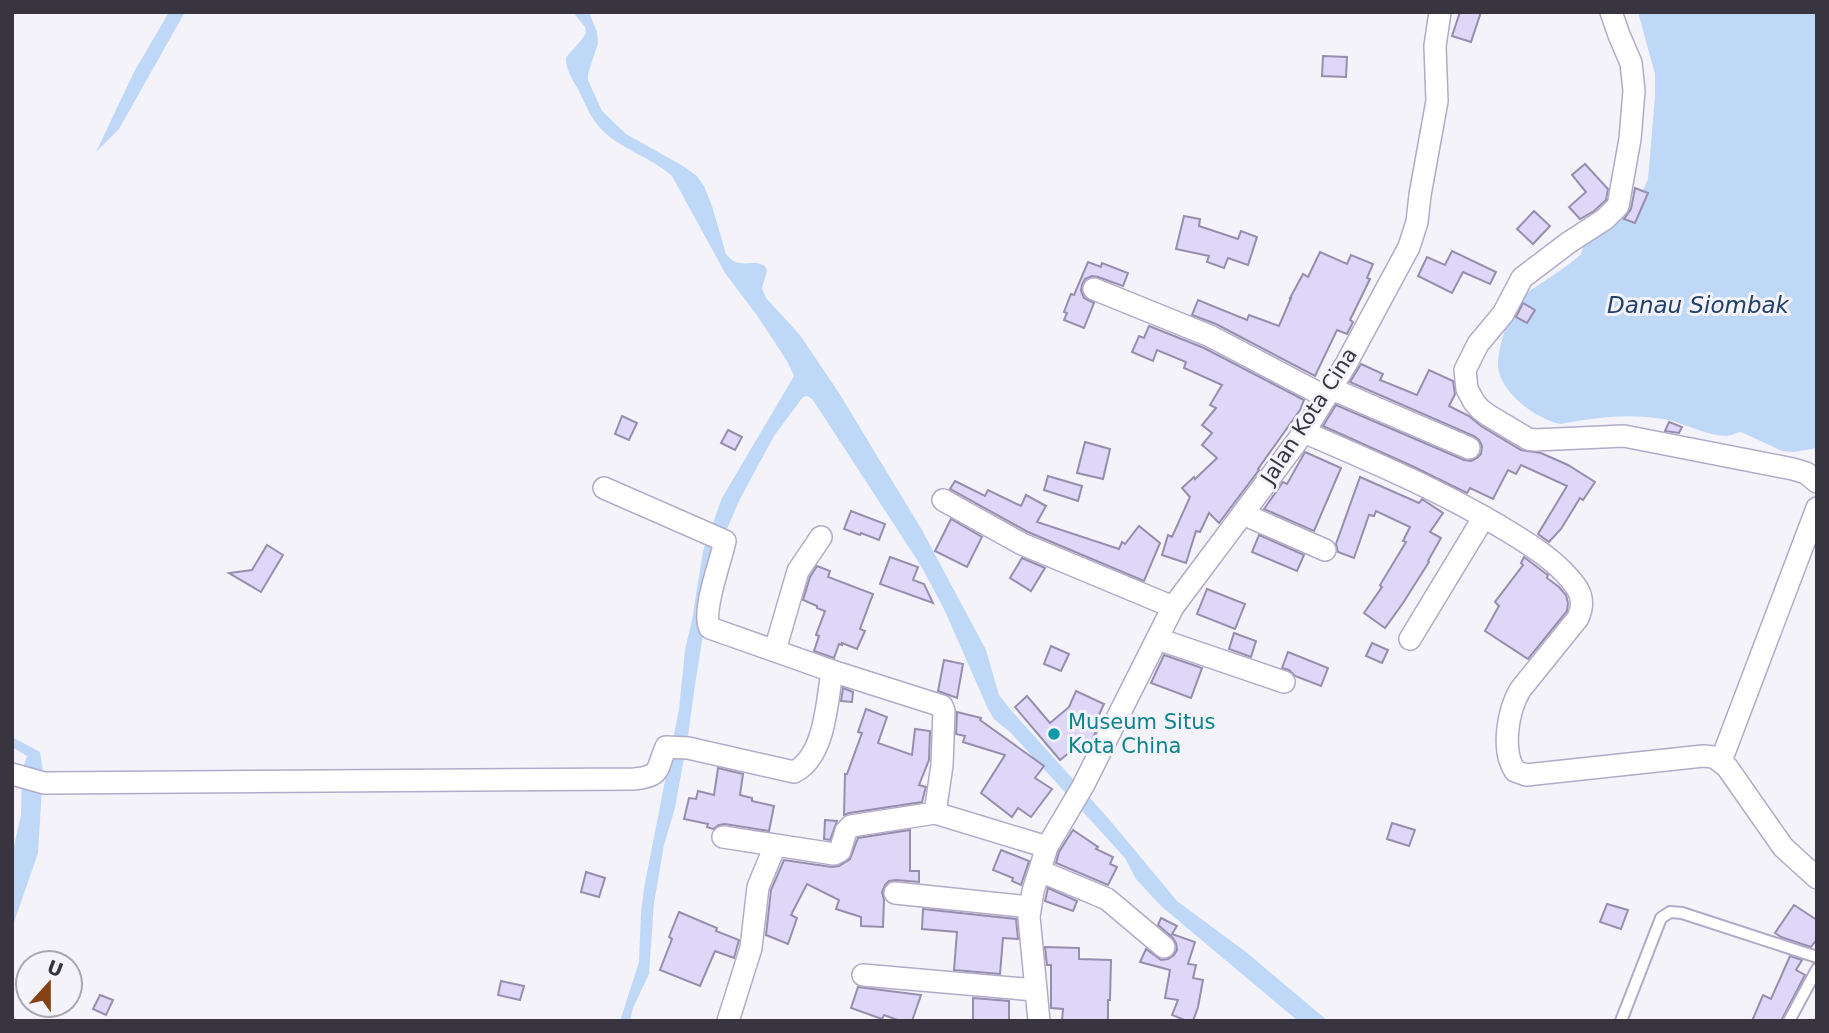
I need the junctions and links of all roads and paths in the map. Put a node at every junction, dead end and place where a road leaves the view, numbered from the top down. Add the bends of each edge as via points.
1 (1440, 12) edge
2 (1611, 12) edge
3 (1094, 289) dead end
4 (1329, 393) junction
5 (1304, 432) junction
6 (1469, 448) dead end
7 (1817, 482) edge
8 (604, 488) dead end
9 (943, 500) dead end
10 (1817, 508) edge
11 (1242, 514) junction
12 (1484, 517) junction
13 (821, 537) dead end
14 (1325, 550) dead end
15 (1173, 607) junction
16 (1158, 639) junction
17 (1410, 639) dead end
18 (775, 650) junction
19 (832, 671) junction
20 (1284, 682) dead end
21 (1721, 761) junction
22 (15, 775) edge
23 (935, 813) junction
24 (723, 837) dead end
25 (775, 846) junction
26 (1047, 847) junction
27 (1040, 871) junction
28 (1817, 878) edge
29 (895, 893) dead end
30 (1030, 907) junction
31 (1164, 947) dead end
32 (1817, 957) edge
33 (1817, 969) edge
34 (863, 975) dead end
35 (1035, 990) junction
36 (728, 1021) edge
37 (1039, 1021) edge
38 (1621, 1021) edge
39 (1789, 1021) edge

1 - 4 street, Jalan Kota Cina via 1435,46 1437,101 1415,234
2 - 7 street via 1630,64 1634,91 1618,206 1522,278 1466,366 1467,389 1488,415 1528,439 1624,436 1793,468
3 - 4 street
4 - 5 street, Jalan Kota Cina
4 - 6 street
5 - 11 street, Jalan Kota Cina
5 - 12 street
8 - 18 street via 724,541 708,626
9 - 15 street via 1022,544
10 - 21 street
11 - 14 street
11 - 15 street, Jalan Kota Cina
12 - 17 street
12 - 21 street via 1552,562 1576,587 1582,603 1578,618 1512,704 1508,756 1515,771 1526,775 1703,756
13 - 18 street via 798,571
15 - 16 street, Jalan Kota Cina
16 - 20 street
16 - 26 street, Jalan Kota Cina
18 - 19 street
19 - 22 street via 816,748 797,771 666,747 657,773 634,779 44,782
19 - 23 street via 942,706 942,765
21 - 28 street via 1783,847
23 - 25 street via 851,826 840,851 834,854
23 - 26 street
24 - 25 street
25 - 36 street via 758,887 751,948
26 - 27 street, Jalan Kota Cina
27 - 30 street, Jalan Kota Cina
27 - 31 street via 1107,899
29 - 30 street
30 - 35 street, Jalan Kota Cina
32 - 38 lane via 1670,912 1661,918
33 - 39 lane
34 - 35 street
35 - 37 street, Jalan Kota Cina

